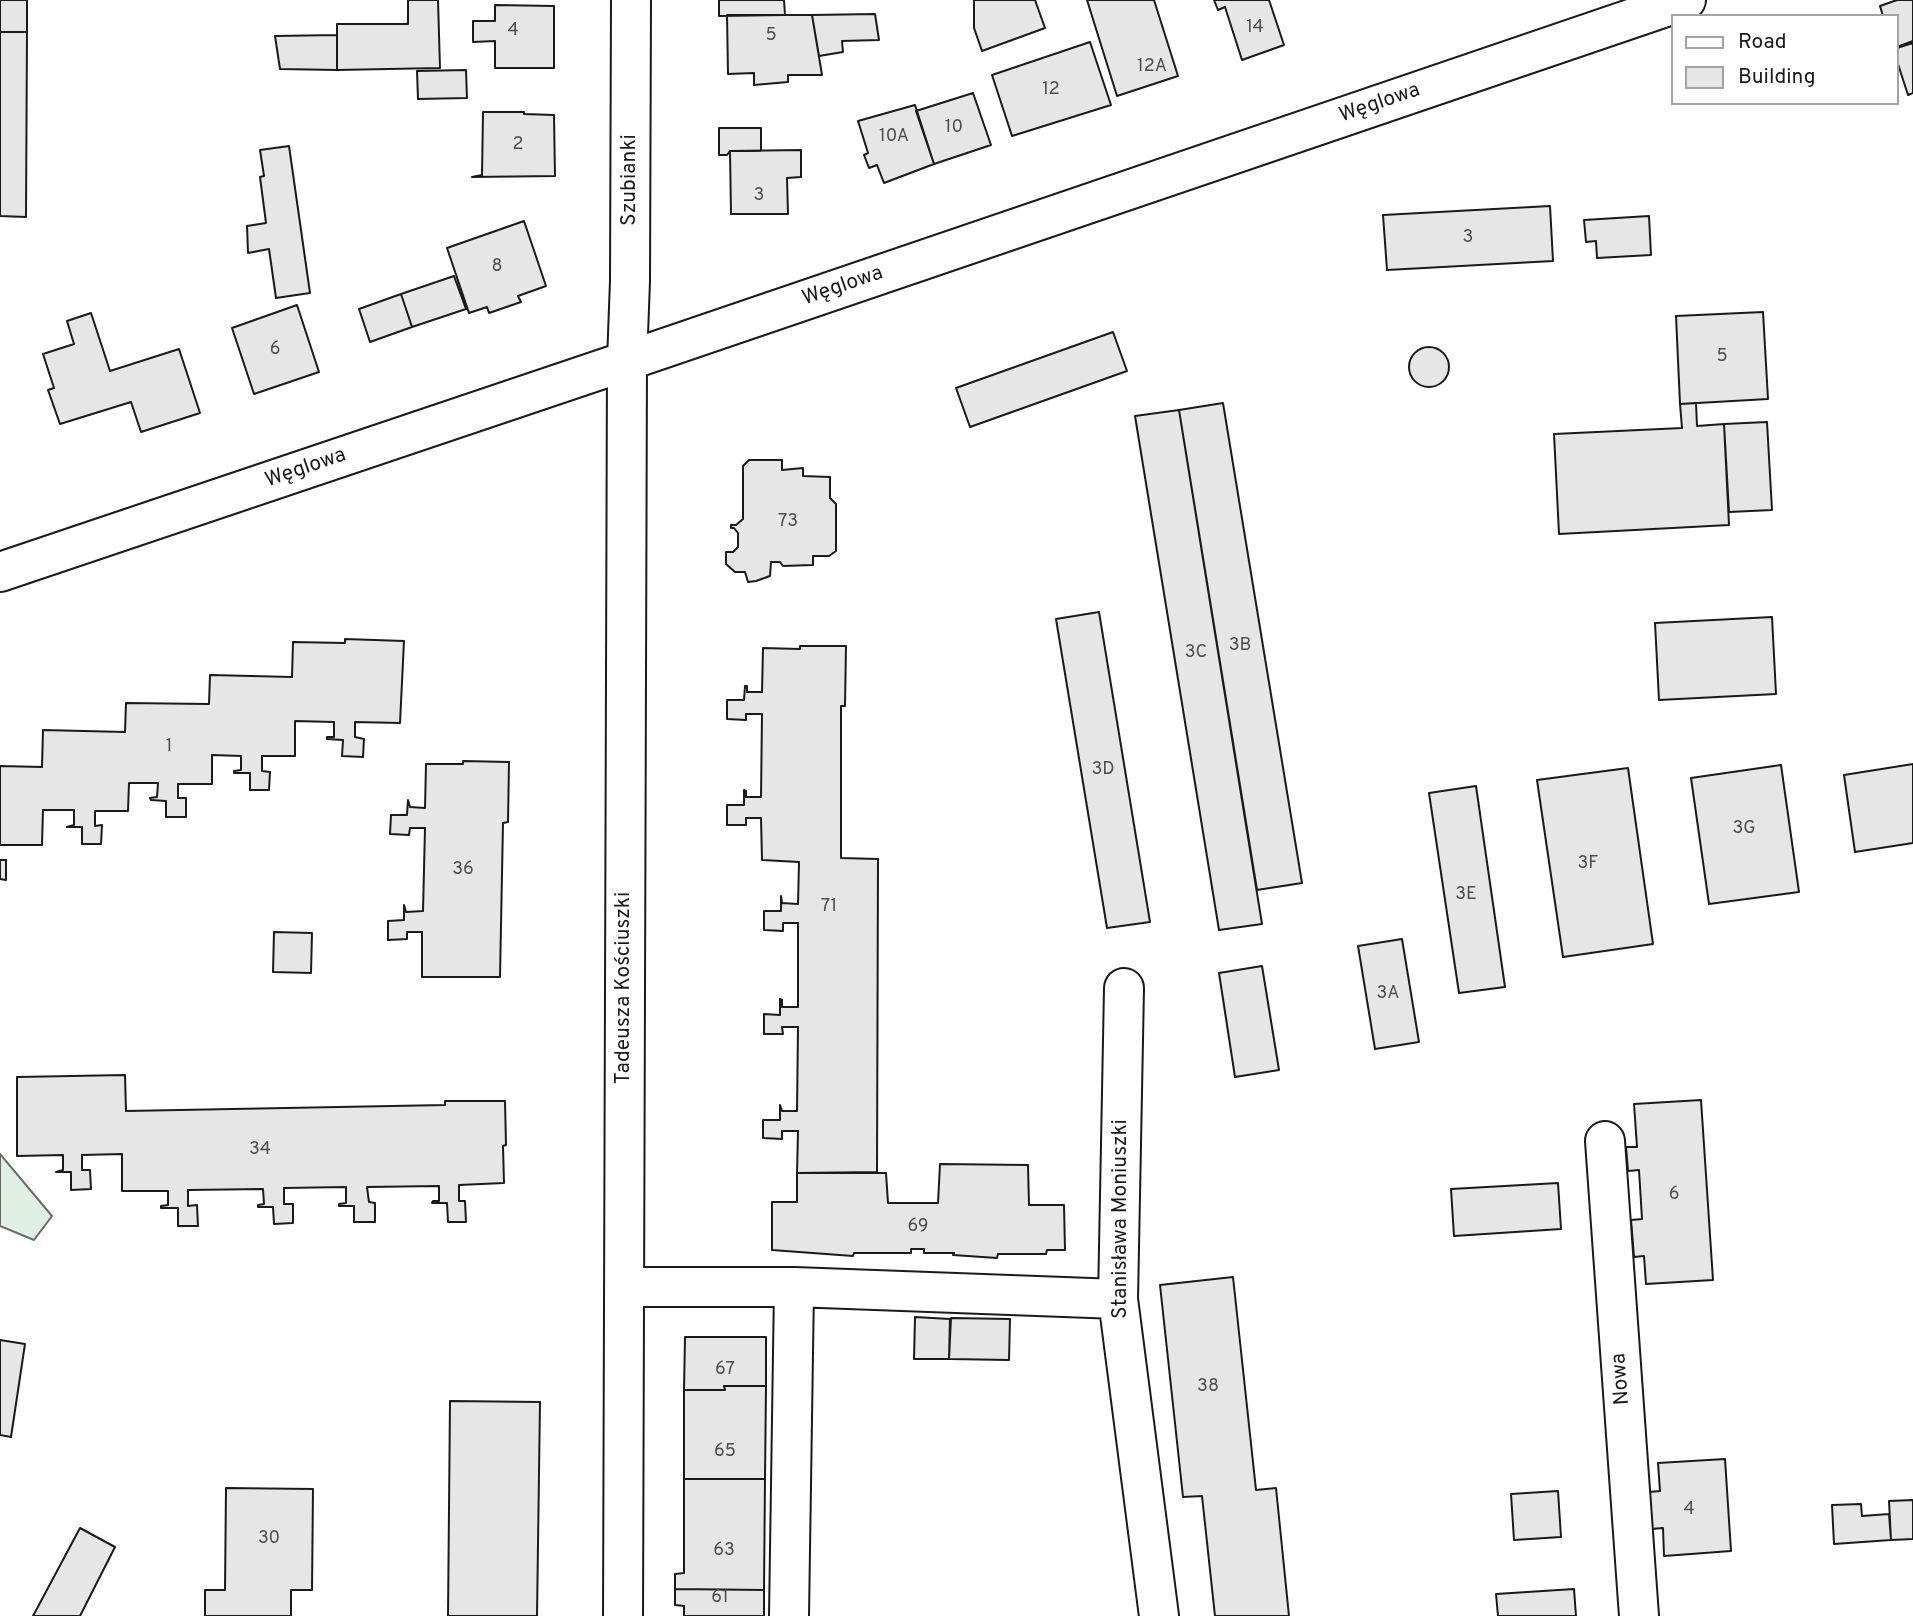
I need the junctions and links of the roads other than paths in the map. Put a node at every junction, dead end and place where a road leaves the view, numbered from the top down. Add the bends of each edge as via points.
1 (631, 0) edge
2 (1686, 0) edge
3 (627, 361) junction
4 (0, 572) edge
5 (1124, 988) dead end
6 (1605, 1141) dead end
7 (624, 1287) junction
8 (793, 1287) junction
9 (1118, 1298) junction
10 (622, 1616) edge
11 (789, 1616) edge
12 (1159, 1616) edge
13 (1639, 1616) edge

1 - 3 street, Szubianki
2 - 3 street, Węglowa
3 - 4 street, Węglowa
3 - 7 street, Tadeusza Kościuszki
5 - 9 street, Stanisława Moniuszki
6 - 13 street, Nowa
7 - 8 street
7 - 10 street, Tadeusza Kościuszki
8 - 9 street
8 - 11 street
9 - 12 street, Stanisława Moniuszki

